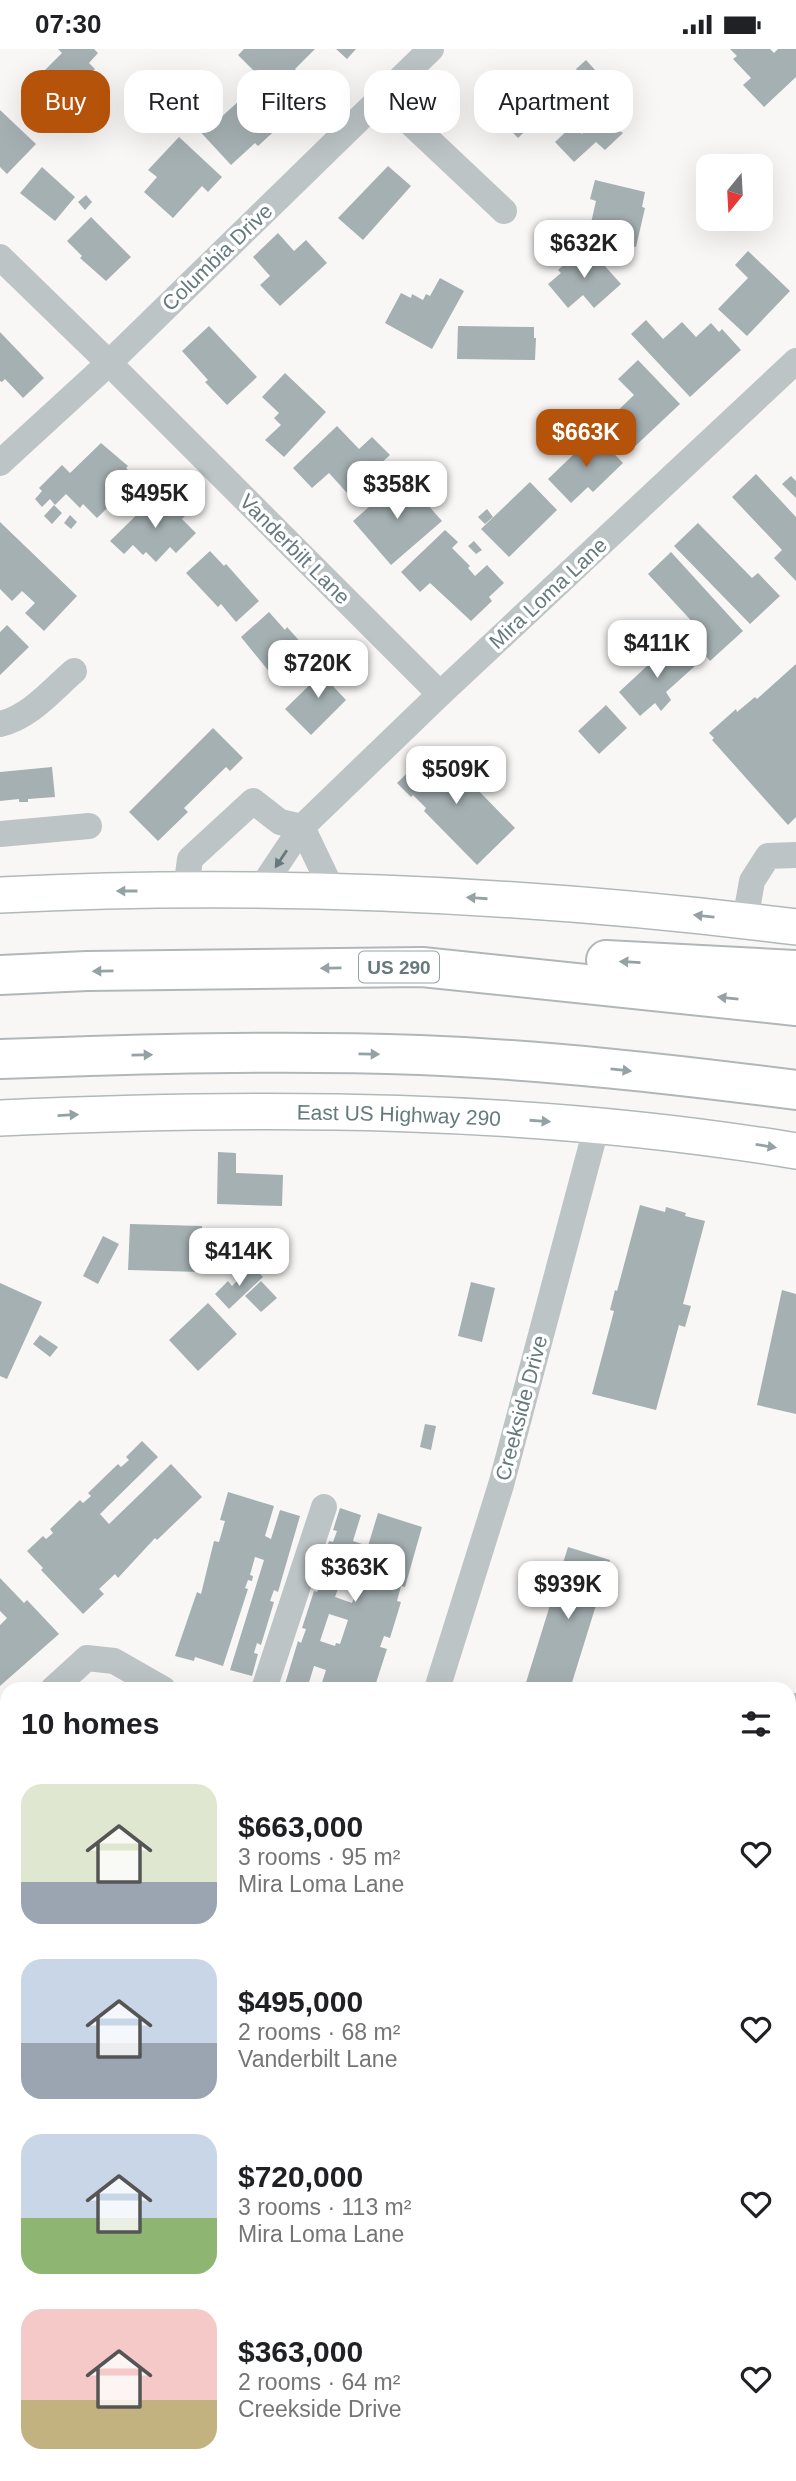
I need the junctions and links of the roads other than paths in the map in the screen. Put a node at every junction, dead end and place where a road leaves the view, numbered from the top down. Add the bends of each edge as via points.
1 (431, 49) edge
2 (409, 70) edge
3 (364, 114) edge
4 (421, 133) edge
5 (504, 211) dead end
6 (0, 257) edge
7 (796, 361) edge
8 (109, 363) junction
9 (0, 463) edge
10 (74, 671) dead end
11 (440, 694) junction
12 (0, 725) edge
13 (89, 826) dead end
14 (302, 827) junction
15 (0, 834) edge
16 (796, 855) edge
17 (186, 890) junction
18 (260, 890) junction
19 (333, 892) junction
20 (0, 895) edge
21 (745, 921) junction
22 (796, 927) edge
23 (422, 967) junction
24 (796, 970) edge
25 (0, 975) edge
26 (796, 1006) edge
27 (0, 1059) edge
28 (796, 1090) edge
29 (0, 1118) edge
30 (597, 1125) junction
31 (796, 1151) edge
32 (324, 1507) dead end
33 (61, 1682) edge
34 (151, 1682) edge
35 (266, 1682) edge
36 (439, 1682) edge

1 - 2 street, Columbia Drive
3 - 8 street, Columbia Drive
4 - 5 street
6 - 8 street, Vanderbilt Lane
7 - 11 street, Mira Loma Lane
8 - 9 street, Columbia Drive
8 - 11 street, Vanderbilt Lane
10 - 12 street via 16,721
11 - 14 street, Mira Loma Lane
13 - 15 street
14 - 17 street via 280,821 253,801 190,859
14 -> 18 street, Mira Loma Lane
14 - 19 street
16 - 21 street via 768,856 752,881
17 - 18 main road
17 -> 20 main road
18 - 19 main road
21 -> 19 main road via 590,904
21 - 22 main road
24 -> 23 highway via 594,960
23 -> 25 highway, US 290
26 -> 23 highway, US 290
27 -> 28 highway via 255,1053 419,1055 559,1063
29 -> 30 main road, East US Highway 290 via 257,1110
30 -> 31 main road, East US Highway 290
30 - 36 street, Creekside Drive via 501,1485
32 - 35 street
33 - 34 street via 87,1658 114,1661

